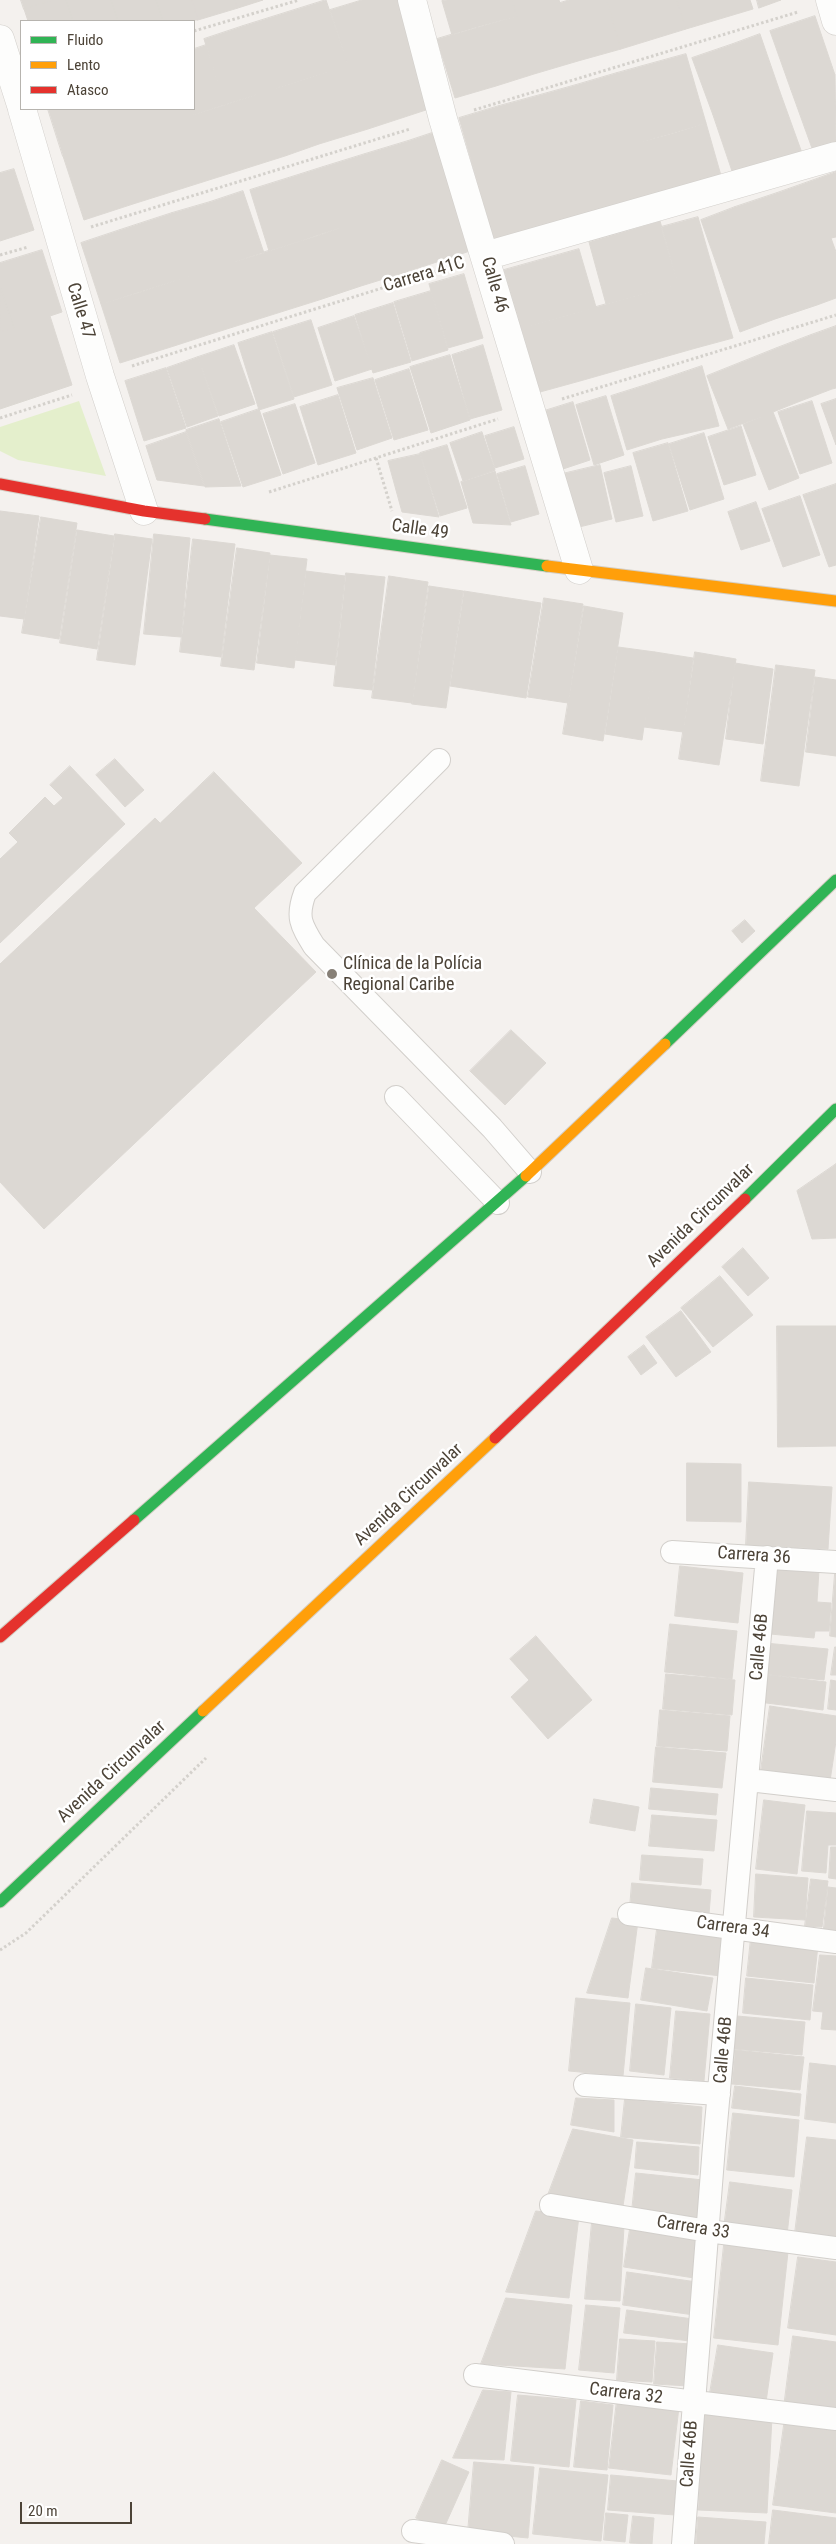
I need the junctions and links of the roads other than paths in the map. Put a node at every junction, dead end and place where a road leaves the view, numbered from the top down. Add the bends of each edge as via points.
1 (412, 0) edge
2 (0, 39) edge
3 (20, 102) edge
4 (22, 110) edge
5 (836, 156) edge
6 (485, 256) junction
7 (0, 484) edge
8 (144, 510) junction
9 (579, 570) junction
10 (836, 601) edge
11 (439, 760) dead end
12 (836, 880) edge
13 (396, 1097) dead end
14 (834, 1113) edge
15 (530, 1172) junction
16 (498, 1203) junction
17 (672, 1552) dead end
18 (767, 1557) junction
19 (836, 1562) edge
20 (0, 1637) edge
21 (749, 1780) junction
22 (836, 1790) edge
23 (0, 1902) edge
24 (629, 1914) dead end
25 (735, 1927) junction
26 (836, 1942) edge
27 (586, 2084) dead end
28 (719, 2094) junction
29 (551, 2205) dead end
30 (708, 2231) junction
31 (836, 2248) edge
32 (475, 2376) dead end
33 (694, 2402) junction
34 (836, 2419) edge
35 (413, 2532) dead end
36 (503, 2544) edge
37 (683, 2544) edge

1 - 6 street, Calle 46 via 443,119
2 - 3 street
4 - 8 street, Calle 47
5 - 6 street, Carrera 41C
6 - 9 street, Calle 46
7 - 8 main road, Calle 49
8 - 9 main road, Calle 49
9 - 10 main road, Calle 49
11 - 15 lane via 305,894 299,908 303,928 314,946 492,1128
12 - 15 main road
13 - 16 lane
14 - 23 main road, Avenida Circunvalar via 490,1444
15 - 16 main road
16 - 20 main road
17 - 18 lane, Carrera 36
18 - 19 lane, Carrera 36
18 - 21 lane, Calle 46B
21 - 22 lane
21 - 25 lane, Calle 46B
24 - 25 lane, Carrera 34
25 - 26 lane, Carrera 34
25 - 28 lane, Calle 46B
27 - 28 lane
28 - 30 lane, Calle 46B
29 - 30 lane, Carrera 33
30 - 31 lane, Carrera 33
30 - 33 lane, Calle 46B
32 - 33 lane, Carrera 32
33 - 34 lane, Carrera 32
33 - 37 lane, Calle 46B
35 - 36 lane

